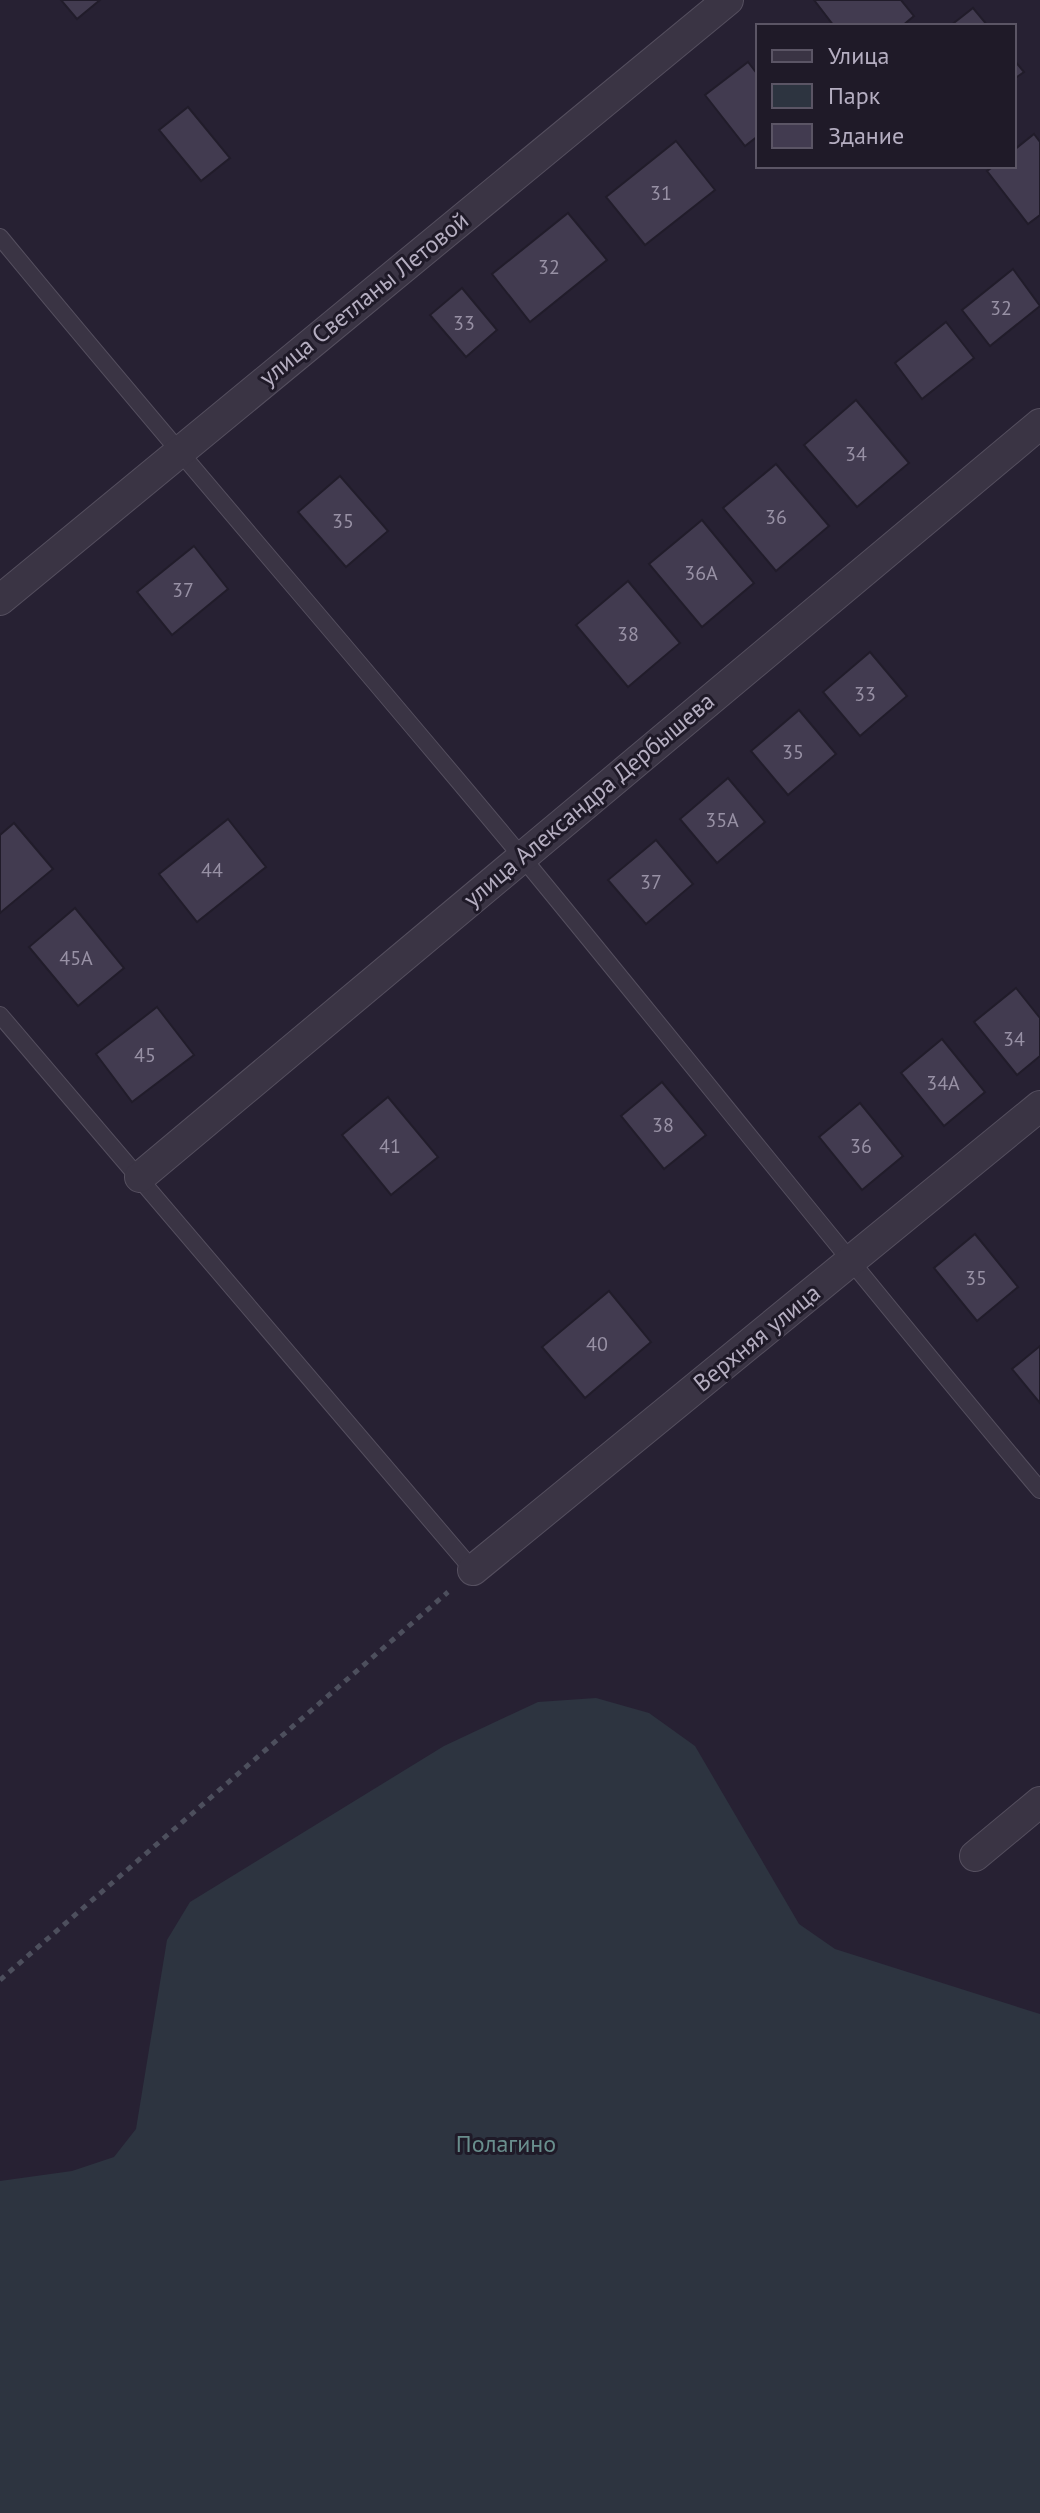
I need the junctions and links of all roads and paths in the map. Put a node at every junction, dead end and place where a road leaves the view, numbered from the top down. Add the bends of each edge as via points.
1 (728, 0) edge
2 (0, 237) edge
3 (1040, 424) edge
4 (177, 453) junction
5 (0, 600) edge
6 (521, 857) junction
7 (0, 1015) edge
8 (1040, 1106) edge
9 (140, 1177) junction
10 (849, 1263) junction
11 (1040, 1490) edge
12 (473, 1570) junction
13 (1040, 1802) edge
14 (975, 1856) dead end
15 (0, 1980) edge

1 - 4 street, улица Светланы Летовой
2 - 4 lane
3 - 6 street, улица Александра Дербышева
4 - 5 street, улица Светланы Летовой
4 - 6 lane
6 - 9 street, улица Александра Дербышева
6 - 10 lane
7 - 9 lane
8 - 10 street, Верхняя улица
9 - 12 lane
10 - 11 lane
10 - 12 street, Верхняя улица
12 - 15 path
13 - 14 street

